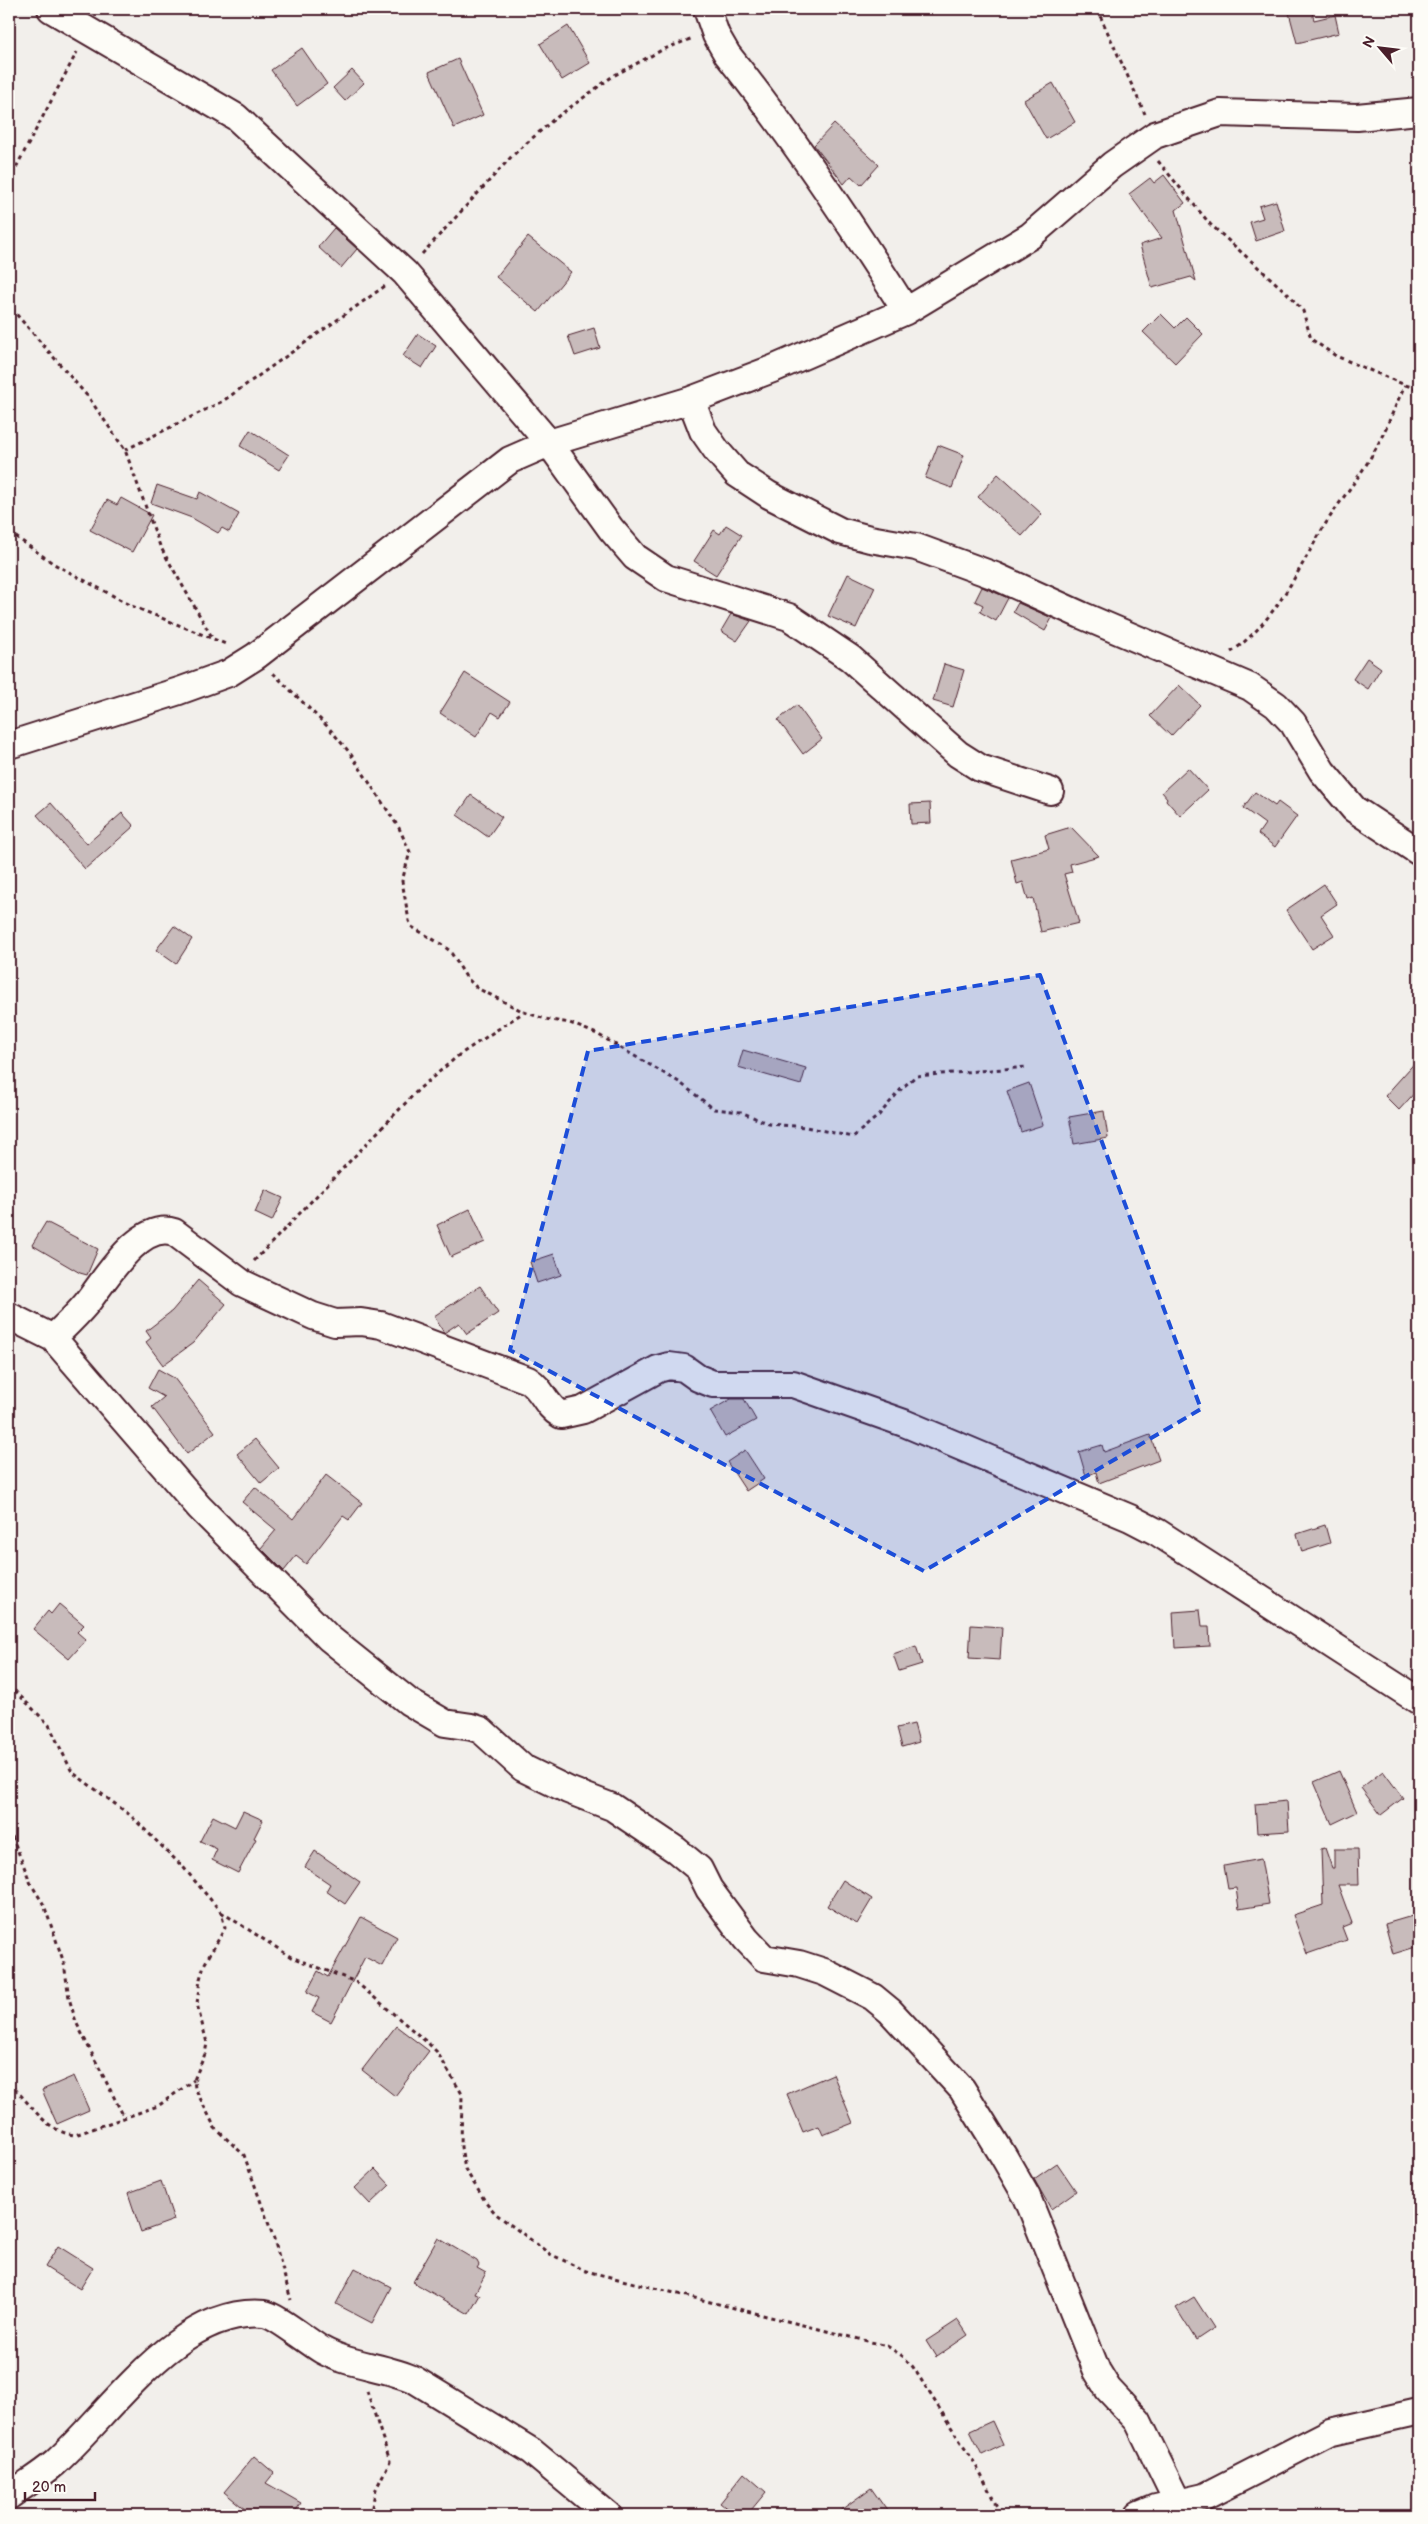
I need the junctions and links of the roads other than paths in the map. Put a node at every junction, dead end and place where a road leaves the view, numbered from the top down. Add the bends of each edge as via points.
1 (51, 9) edge
2 (707, 9) edge
3 (1419, 111) edge
4 (906, 311) junction
5 (691, 400) junction
6 (550, 443) junction
7 (9, 745) edge
8 (1050, 791) dead end
9 (1419, 852) edge
10 (9, 1316) edge
11 (53, 1338) junction
12 (1419, 1701) edge
13 (1419, 2412) edge
14 (9, 2496) edge
15 (1178, 2503) junction
16 (608, 2515) edge
17 (1139, 2515) edge

1 - 6 street via 236,117 405,272
2 - 4 street via 716,35 849,220
3 - 4 street via 1357,117 1220,113 1149,140 1112,165 1030,236
4 - 5 street via 775,368
5 - 6 street
5 - 9 street via 703,431 717,451 737,474 769,495 840,531 916,547 995,576 1250,687 1293,722 1322,771 1354,809
6 - 7 street via 510,460 256,656 229,673
6 - 8 street via 611,529 635,557 666,578 789,617 850,658 958,754 980,768
10 - 11 street
11 - 12 street via 86,1304 118,1260 156,1231 165,1229 174,1232 242,1283 313,1316 334,1322 381,1325 514,1374 535,1385 548,1406 561,1415 583,1410 669,1366 684,1368 713,1384 792,1384 904,1423 1130,1518 1157,1532
11 - 15 street via 199,1508 336,1643 408,1702 434,1718 455,1726 481,1730 522,1768 612,1807 676,1850 699,1869 709,1890 764,1958 824,1972 873,1998 890,2011 962,2089 1027,2197 1096,2371 1108,2389 1138,2420
13 - 15 street via 1331,2432 1204,2497
14 - 16 street via 54,2463 158,2358 193,2331 233,2315 267,2314 322,2350 358,2364 401,2373 509,2436
15 - 17 street

